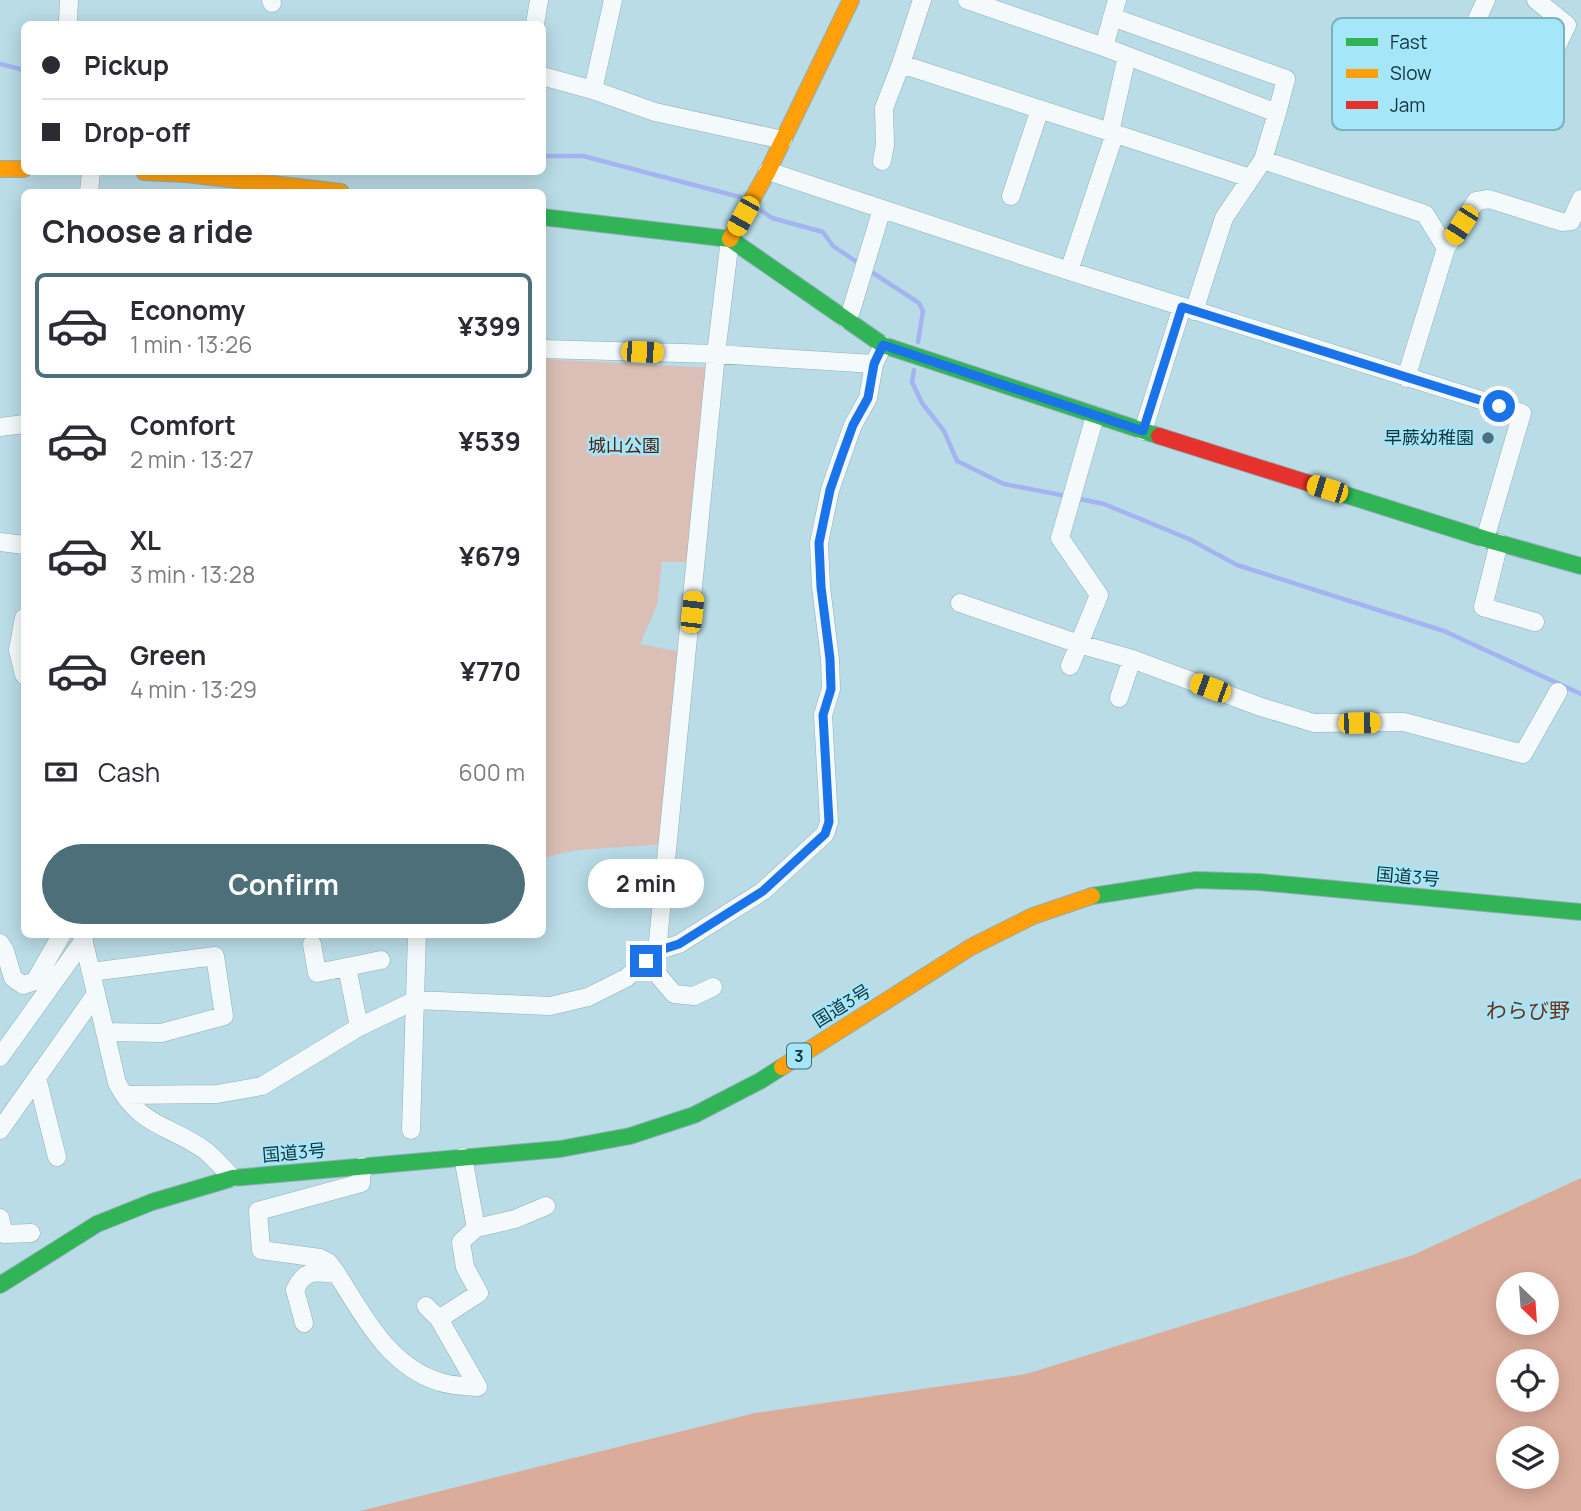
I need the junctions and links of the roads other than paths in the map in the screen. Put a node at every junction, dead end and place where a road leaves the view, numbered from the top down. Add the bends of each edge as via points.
1 (69, 0) edge
2 (539, 0) edge
3 (613, 0) edge
4 (851, 0) edge
5 (922, 0) edge
6 (967, 0) edge
7 (1486, 0) edge
8 (1536, 0) edge
9 (1115, 8) edge
10 (1478, 18) edge
11 (1558, 18) edge
12 (68, 21) dead end
13 (536, 21) edge
14 (1104, 47) junction
15 (1127, 56) junction
16 (901, 64) junction
17 (546, 77) edge
18 (593, 90) junction
19 (1040, 109) junction
20 (1277, 113) junction
21 (1112, 132) junction
22 (783, 140) junction
23 (1263, 160) junction
24 (882, 161) dead end
25 (0, 169) edge
26 (21, 169) edge
27 (768, 171) junction
28 (192, 175) edge
29 (1250, 178) junction
30 (281, 189) edge
31 (1011, 196) dead end
32 (1581, 200) edge
33 (882, 209) junction
34 (546, 217) edge
35 (730, 239) junction
36 (1446, 248) junction
37 (1069, 271) junction
38 (1188, 309) junction
39 (846, 319) junction
40 (883, 345) junction
41 (546, 349) edge
42 (716, 354) junction
43 (874, 364) junction
44 (1406, 378) junction
45 (1095, 415) junction
46 (21, 424) edge
47 (0, 426) edge
48 (1143, 431) junction
49 (1492, 541) junction
50 (0, 542) edge
51 (21, 545) edge
52 (1581, 566) edge
53 (960, 603) dead end
54 (1535, 622) dead end
55 (21, 634) edge
56 (1079, 644) junction
57 (1132, 659) junction
58 (21, 662) edge
59 (1070, 666) dead end
60 (1558, 692) dead end
61 (1119, 698) dead end
62 (1581, 912) edge
63 (60, 938) edge
64 (82, 938) edge
65 (83, 938) edge
66 (417, 938) edge
67 (0, 943) edge
68 (312, 944) dead end
69 (651, 956) junction
70 (380, 960) dead end
71 (347, 967) junction
72 (91, 972) junction
73 (713, 987) dead end
74 (96, 994) junction
75 (416, 1000) junction
76 (359, 1027) junction
77 (105, 1032) junction
78 (0, 1057) edge
79 (37, 1078) junction
80 (124, 1095) junction
81 (0, 1130) edge
82 (411, 1130) dead end
83 (57, 1157) dead end
84 (463, 1157) junction
85 (362, 1166) junction
86 (233, 1178) junction
87 (547, 1206) dead end
88 (0, 1218) edge
89 (476, 1228) junction
90 (31, 1233) dead end
91 (337, 1274) junction
92 (0, 1283) edge
93 (426, 1306) dead end
94 (439, 1319) junction
95 (304, 1323) dead end

1 - 12 street
2 - 13 street
3 - 18 street
4 - 22 main road
5 - 16 street
6 - 14 street
7 - 10 street
8 - 11 street
9 - 14 street
9 - 20 street via 1286,79
14 - 15 street
15 - 20 street
15 - 21 street
16 - 19 street
16 - 24 street via 884,108
17 - 18 street
18 - 22 street via 655,113
19 - 21 street
19 - 31 street
20 - 23 street
21 - 29 street
21 - 37 street
22 - 27 main road
23 - 29 street
23 - 36 street via 1425,214
25 - 26 main road
27 - 33 street
27 - 35 main road
28 - 30 main road
29 - 38 street via 1224,218
32 - 36 street via 1571,221 1562,222 1489,199 1476,201
33 - 37 street
33 - 39 street
34 - 35 main road
35 - 39 main road
35 - 42 street
36 - 44 street
37 - 38 street
38 - 44 street
38 - 48 street
39 - 40 main road
40 - 43 street
40 - 45 main road
41 - 42 street
42 - 43 street
42 - 69 street
43 - 69 street via 868,398 853,425 830,490 819,543 831,689 823,715 829,822 825,834 763,891 679,944
44 - 49 street via 1522,413
45 - 48 main road
45 - 56 street via 1060,538 1099,595
46 - 47 street
48 - 49 main road
49 - 52 main road
49 - 54 street via 1483,607
50 - 51 street
53 - 56 street
55 - 58 street
56 - 57 street
56 - 59 street
57 - 60 street via 1314,723 1404,722 1523,754
57 - 61 street
62 - 84 main road, 国道3号 / 3 via 1196,880 1088,897 1033,915 971,947 760,1081 694,1115 629,1136 560,1149
63 - 67 street via 35,981 23,985 13,978
64 - 78 street
65 - 72 street
66 - 75 street
68 - 71 street via 317,973
69 - 73 street via 674,994 694,996
69 - 75 street via 626,978 588,997 550,1006
70 - 71 street
71 - 76 street
72 - 74 street
72 - 77 street via 215,956 224,1016 161,1033
74 - 77 street
74 - 79 street
75 - 76 street
75 - 82 street
76 - 80 street via 262,1086 218,1094
77 - 80 street
79 - 81 street
79 - 83 street
80 - 86 street via 140,1115 206,1152
84 - 85 main road, 国道3号 / 3
84 - 89 street
85 - 86 main road, 国道3号 / 3
85 - 91 street via 361,1183 258,1211 261,1250 320,1258
86 - 92 main road, 国道3号 / 3 via 97,1224
87 - 89 street
88 - 90 street via 4,1234
89 - 94 street via 461,1242 466,1268 480,1293
91 - 94 street via 376,1335 406,1367 440,1382 478,1387
91 - 95 street via 314,1272 300,1278 295,1290
93 - 94 street

